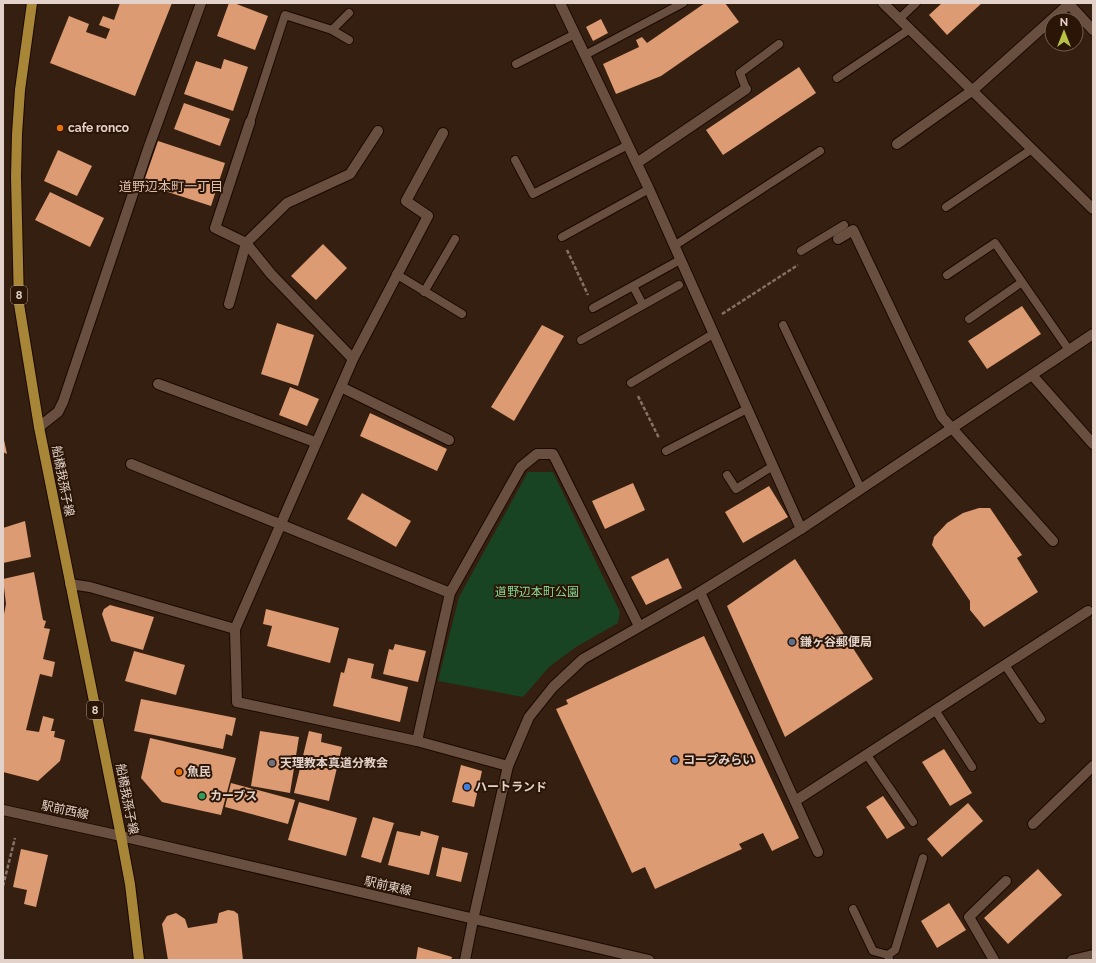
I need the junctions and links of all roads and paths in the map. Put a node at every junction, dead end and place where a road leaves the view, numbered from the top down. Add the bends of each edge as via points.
1 (32, 3) edge
2 (201, 3) edge
3 (560, 3) edge
4 (683, 3) edge
5 (883, 3) edge
6 (916, 3) edge
7 (349, 13) dead end
8 (900, 19) junction
9 (910, 29) junction
10 (332, 30) junction
11 (1093, 30) edge
12 (575, 34) junction
13 (349, 40) dead end
14 (780, 44) dead end
15 (585, 55) junction
16 (516, 64) dead end
17 (837, 78) dead end
18 (746, 89) joint
19 (973, 90) junction
20 (250, 122) joint
21 (378, 131) dead end
22 (443, 133) dead end
23 (897, 144) dead end
24 (628, 145) junction
25 (1032, 149) junction
26 (820, 151) dead end
27 (515, 160) dead end
28 (637, 163) junction
29 (649, 189) junction
30 (946, 207) dead end
31 (1093, 209) edge
32 (844, 225) dead end
33 (836, 235) junction
34 (562, 237) joint
35 (455, 239) dead end
36 (246, 243) junction
37 (674, 246) junction
38 (801, 251) dead end
39 (680, 260) junction
40 (799, 264) dead end
41 (396, 274) junction
42 (947, 275) dead end
43 (1022, 282) junction
44 (679, 285) dead end
45 (633, 286) junction
46 (424, 292) junction
47 (229, 304) dead end
48 (643, 305) junction
49 (593, 308) joint
50 (462, 314) dead end
51 (969, 319) dead end
52 (708, 323) junction
53 (784, 325) dead end
54 (713, 334) junction
55 (1093, 334) edge
56 (581, 340) dead end
57 (1070, 350) junction
58 (353, 359) junction
59 (1032, 375) junction
60 (631, 383) joint
61 (158, 384) dead end
62 (341, 387) junction
63 (747, 409) junction
64 (40, 427) junction
65 (951, 428) junction
66 (449, 440) dead end
67 (315, 442) junction
68 (1093, 444) edge
69 (666, 451) joint
70 (131, 464) dead end
71 (773, 466) junction
72 (728, 475) dead end
73 (861, 489) junction
74 (281, 524) junction
75 (801, 529) junction
76 (1052, 541) dead end
77 (70, 584) junction
78 (700, 592) junction
79 (450, 593) junction
80 (1088, 611) dead end
81 (639, 626) junction
82 (235, 629) junction
83 (1006, 665) junction
84 (935, 710) junction
85 (1041, 719) dead end
86 (417, 741) junction
87 (867, 754) junction
88 (508, 766) junction
89 (972, 766) dead end
90 (1091, 773) edge
91 (795, 801) junction
92 (3, 810) edge
93 (913, 822) dead end
94 (1033, 824) dead end
95 (121, 836) junction
96 (15, 838) dead end
97 (818, 852) dead end
98 (923, 858) dead end
99 (1006, 881) dead end
100 (3, 886) edge
101 (853, 909) dead end
102 (473, 920) junction
103 (1093, 955) edge
104 (889, 958) edge
105 (139, 960) edge
106 (465, 960) edge
107 (649, 960) edge
108 (994, 960) edge
109 (1072, 960) edge

1 - 64 main road, 船橋我孫子線 / 8 via 18,119 16,246 21,320
2 - 64 street via 148,149 63,402 58,412
3 - 12 street
4 - 15 lane
5 - 8 street
6 - 8 lane
7 - 10 lane
8 - 9 street
9 - 17 lane
9 - 19 street
10 - 13 lane
10 - 20 lane via 285,15
11 - 19 street via 1069,4
12 - 15 street
12 - 16 lane
14 - 18 lane via 740,73
15 - 24 street
18 - 28 street
19 - 23 street
19 - 25 street
20 - 36 street via 215,228
21 - 36 street via 350,174 287,203
22 - 41 street via 406,201 428,216
24 - 27 lane via 533,194
24 - 28 street
25 - 30 lane
25 - 31 street
26 - 37 lane
28 - 29 street
29 - 34 lane
29 - 37 street
32 - 33 lane
33 - 38 lane
33 - 65 street via 853,230 942,417
34 - 49 path
35 - 46 lane
36 - 47 street
36 - 58 street via 271,274
37 - 39 street
39 - 45 lane
39 - 52 street
40 - 52 path
41 - 46 lane
41 - 58 street
42 - 43 lane via 994,243
43 - 51 lane
43 - 57 lane
44 - 48 lane
45 - 48 lane
45 - 49 lane
46 - 50 lane
48 - 56 lane
52 - 54 street
53 - 73 lane
54 - 60 lane
54 - 63 street
55 - 57 street
57 - 59 street
58 - 62 street
59 - 65 street
59 - 68 street
60 - 69 path
61 - 67 street
62 - 66 street
62 - 67 street
63 - 69 lane
63 - 71 street
64 - 77 main road, 船橋我孫子線 / 8
65 - 73 street
65 - 76 street
67 - 74 street
70 - 74 street
71 - 72 lane via 736,489
71 - 75 street
73 - 75 street
74 - 79 street
74 - 82 street
75 - 78 street
77 - 82 street via 90,587
77 - 95 main road, 船橋我孫子線 / 8
78 - 81 street
78 - 91 street
79 - 81 street via 521,467 537,454 553,454
79 - 86 street
80 - 83 street
81 - 88 street via 583,659 553,687 529,717
82 - 86 street via 237,702
83 - 84 street
83 - 85 lane
84 - 87 street
84 - 89 lane
86 - 88 street
87 - 91 street
87 - 93 lane
88 - 102 street
90 - 94 street
91 - 97 street
92 - 95 street, 駅前西線
95 - 102 street, 駅前東線
95 - 105 main road, 船橋我孫子線 / 8 via 130,884
96 - 100 path
98 - 104 lane via 895,950
99 - 108 street via 969,917
101 - 104 lane via 873,951
102 - 106 street
102 - 107 street, 駅前東線
103 - 109 street

